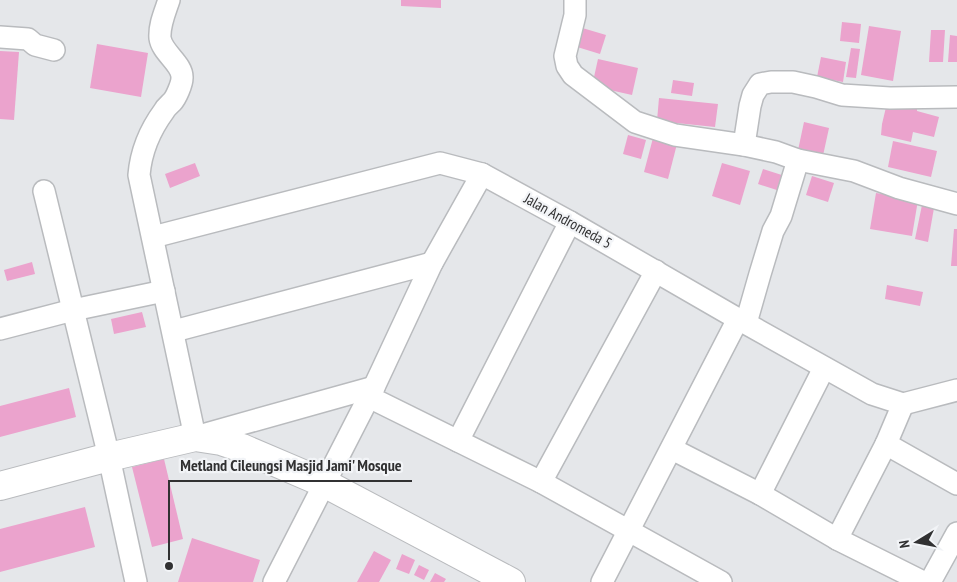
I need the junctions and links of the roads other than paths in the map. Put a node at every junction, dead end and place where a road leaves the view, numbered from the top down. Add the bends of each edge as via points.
1 (169, 0) edge
2 (575, 0) edge
3 (0, 37) edge
4 (54, 50) dead end
5 (957, 96) edge
6 (744, 145) junction
7 (798, 160) junction
8 (482, 174) junction
9 (44, 191) dead end
10 (957, 204) edge
11 (570, 222) junction
12 (153, 237) junction
13 (432, 263) junction
14 (656, 270) junction
15 (164, 290) junction
16 (73, 310) junction
17 (742, 321) junction
18 (0, 329) edge
19 (174, 331) junction
20 (824, 368) junction
21 (957, 390) edge
22 (372, 392) junction
23 (904, 404) junction
24 (195, 437) junction
25 (458, 442) junction
26 (886, 444) junction
27 (672, 449) junction
28 (109, 457) junction
29 (541, 482) junction
30 (324, 483) junction
31 (957, 484) edge
32 (0, 486) edge
33 (760, 494) junction
34 (628, 532) junction
35 (957, 534) edge
36 (837, 539) junction
37 (282, 579) edge
38 (136, 582) edge
39 (511, 582) edge
40 (602, 582) edge
41 (721, 582) edge
42 (923, 582) edge
43 (930, 582) edge

1 - 12 street via 160,40 182,78 174,101 164,109 140,157 139,175
2 - 6 street via 576,15 565,56 573,75 635,122 675,135
3 - 4 street via 28,39 35,45
5 - 6 street via 890,98 842,95 793,82 760,84 753,95
6 - 7 street
7 - 10 street via 854,171
7 - 17 street
8 - 11 street, Jalan Andromeda 5
8 - 12 street, Jalan Andromeda 5 via 440,163
8 - 13 street
9 - 16 street
11 - 14 street, Jalan Andromeda 5
11 - 25 street
12 - 15 street
13 - 19 street
13 - 22 street
14 - 17 street, Jalan Andromeda 5
14 - 29 street
15 - 16 street
15 - 19 street
16 - 18 street
16 - 28 street
17 - 20 street, Jalan Andromeda 5
17 - 27 street
19 - 24 street
20 - 23 street, Jalan Andromeda 5 via 872,394
20 - 33 street
21 - 23 street
22 - 24 street
22 - 25 street
22 - 30 street
23 - 26 street
24 - 28 street
24 - 30 street via 242,448
25 - 29 street
26 - 31 street
26 - 36 street
27 - 33 street
27 - 34 street
28 - 32 street
28 - 38 street
29 - 34 street
30 - 37 street
30 - 39 street
33 - 36 street
34 - 40 street
34 - 41 street
35 - 43 street
36 - 42 street

